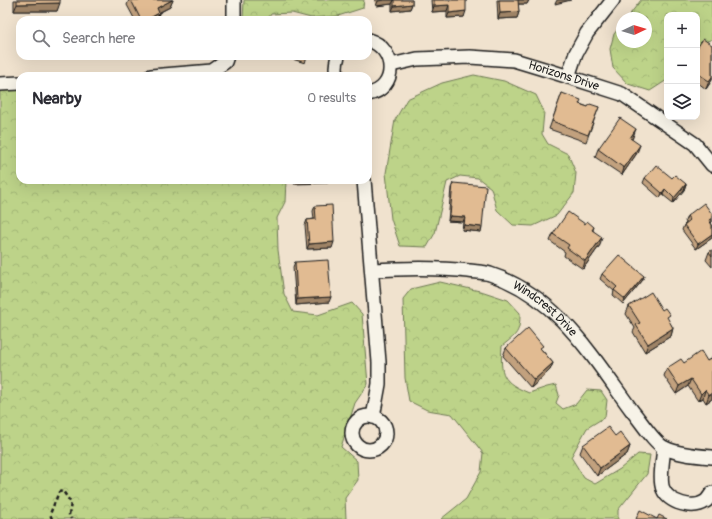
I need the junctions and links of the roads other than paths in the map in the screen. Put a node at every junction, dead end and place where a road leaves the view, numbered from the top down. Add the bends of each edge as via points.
1 (234, 0) edge
2 (613, 0) edge
3 (234, 16) edge
4 (372, 41) edge
5 (226, 60) edge
6 (337, 60) edge
7 (391, 65) junction
8 (200, 72) edge
9 (336, 72) edge
10 (568, 76) junction
11 (16, 83) edge
12 (0, 84) edge
13 (372, 92) edge
14 (712, 165) edge
15 (364, 184) edge
16 (372, 270) junction
17 (373, 416) dead end
18 (664, 448) junction
19 (712, 457) edge
20 (712, 494) edge

1 - 3 street
2 - 10 street via 587,33
4 - 7 street via 384,49
5 - 8 street via 212,71
6 - 9 street
7 - 10 street, Horizons Drive via 417,59 470,57 514,60
7 - 13 street via 386,82 380,89
10 - 14 street, Horizons Drive via 622,94 695,144
11 - 12 street
15 - 16 street
16 - 17 street via 379,384
16 - 18 street, Windcrest Drive via 444,268 488,273 536,297 570,328
18 - 19 street via 692,456
18 - 20 street via 662,488 669,498 694,505 706,501

